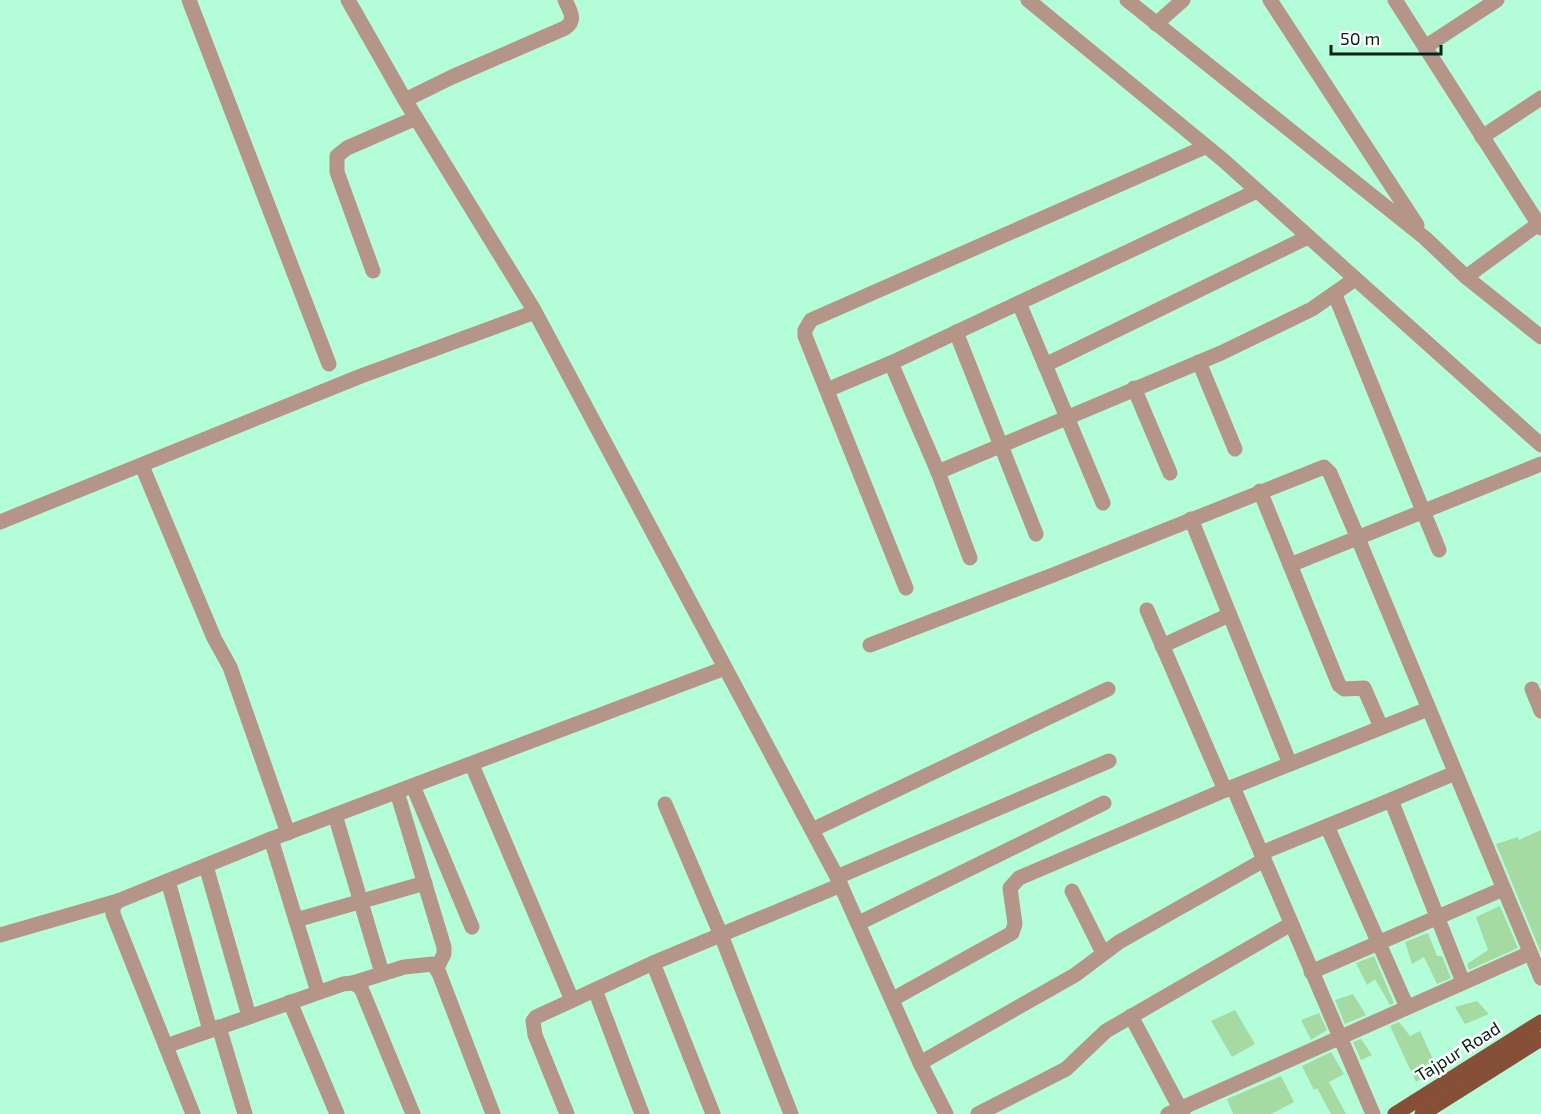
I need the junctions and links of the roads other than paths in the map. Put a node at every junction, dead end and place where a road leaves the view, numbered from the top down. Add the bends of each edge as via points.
1 (189, 0) edge
2 (348, 0) edge
3 (565, 0) edge
4 (1028, 0) edge
5 (1127, 0) edge
6 (1183, 0) edge
7 (1270, 0) edge
8 (1395, 0) edge
9 (1497, 0) edge
10 (1156, 24) junction
11 (1425, 47) junction
12 (1541, 98) edge
13 (405, 100) junction
14 (416, 118) junction
15 (1482, 137) junction
16 (1205, 147) junction
17 (1257, 191) junction
18 (1540, 224) edge
19 (1308, 237) junction
20 (1425, 238) junction
21 (373, 271) dead end
22 (1466, 277) junction
23 (1355, 279) junction
24 (1335, 295) junction
25 (1019, 303) junction
26 (535, 312) junction
27 (956, 332) junction
28 (1541, 337) edge
29 (1199, 362) junction
30 (891, 363) junction
31 (329, 364) dead end
32 (1045, 365) junction
33 (1134, 388) junction
34 (827, 390) junction
35 (1066, 417) junction
36 (1000, 445) junction
37 (1541, 445) edge
38 (1235, 449) dead end
39 (1541, 464) edge
40 (142, 466) junction
41 (938, 472) junction
42 (1170, 474) dead end
43 (1260, 491) junction
44 (1103, 503) dead end
45 (1422, 509) junction
46 (1191, 519) junction
47 (0, 522) edge
48 (1036, 534) dead end
49 (1358, 536) junction
50 (1439, 550) dead end
51 (970, 558) dead end
52 (1290, 565) junction
53 (906, 588) dead end
54 (1147, 610) dead end
55 (1229, 615) junction
56 (870, 645) dead end
57 (1162, 646) junction
58 (725, 668) junction
59 (1108, 689) dead end
60 (1533, 689) dead end
61 (1428, 709) junction
62 (1541, 711) edge
63 (1381, 728) junction
64 (1109, 761) dead end
65 (1290, 764) junction
66 (472, 765) junction
67 (1455, 773) junction
68 (412, 786) junction
69 (1229, 789) junction
70 (397, 792) junction
71 (1391, 800) junction
72 (1104, 803) dead end
73 (665, 804) dead end
74 (335, 815) junction
75 (1327, 826) junction
76 (812, 830) junction
77 (288, 833) junction
78 (271, 839) junction
79 (1262, 856) junction
80 (206, 866) junction
81 (168, 880) junction
82 (839, 881) junction
83 (425, 884) junction
84 (1503, 889) junction
85 (1072, 891) dead end
86 (361, 902) junction
87 (116, 904) junction
88 (1438, 918) junction
89 (296, 920) junction
90 (859, 923) junction
91 (1291, 924) junction
92 (472, 927) dead end
93 (0, 935) edge
94 (721, 935) junction
95 (1378, 942) junction
96 (1102, 953) junction
97 (1530, 953) junction
98 (652, 963) junction
99 (437, 968) junction
100 (1311, 972) junction
101 (382, 974) junction
102 (1541, 978) edge
103 (1463, 982) junction
104 (353, 983) junction
105 (595, 990) junction
106 (318, 992) junction
107 (893, 999) junction
108 (572, 1000) junction
109 (290, 1002) junction
110 (1407, 1007) junction
111 (249, 1016) junction
112 (1131, 1016) junction
113 (214, 1028) junction
114 (1538, 1033) edge
115 (1338, 1037) junction
116 (166, 1046) junction
117 (920, 1063) junction
118 (1177, 1112) edge
119 (193, 1114) edge
120 (245, 1114) edge
121 (337, 1114) edge
122 (414, 1114) edge
123 (493, 1114) edge
124 (567, 1114) edge
125 (642, 1114) edge
126 (713, 1114) edge
127 (790, 1114) edge
128 (946, 1114) edge
129 (978, 1114) edge
130 (1373, 1114) edge
131 (1395, 1114) edge
132 (1422, 1114) edge

1 - 31 street
2 - 13 street
3 - 13 street via 572,17 565,28
4 - 16 street
5 - 10 street
6 - 10 street
7 - 20 street
8 - 11 street
9 - 11 street
10 - 20 street
11 - 15 street
12 - 15 street
13 - 14 street
14 - 21 street via 347,148 338,156 337,172
14 - 26 street
15 - 18 street
16 - 17 street
16 - 34 street via 811,320 805,336
17 - 19 street
17 - 25 street
18 - 22 street
19 - 23 street
19 - 32 street
20 - 22 street
22 - 28 street
23 - 24 street
23 - 37 street
24 - 29 street
24 - 45 street
25 - 27 street
25 - 32 street
26 - 40 street via 361,376
26 - 58 street
27 - 30 street
27 - 36 street
29 - 33 street
29 - 38 street
30 - 34 street
30 - 41 street
32 - 35 street
33 - 35 street
33 - 42 street
34 - 53 street
35 - 36 street
35 - 44 street
36 - 41 street
36 - 48 street
39 - 45 street
40 - 47 street
40 - 77 street via 214,638 230,667
41 - 51 street
43 - 46 street
43 - 49 street via 1324,467
43 - 52 street
45 - 49 street
45 - 50 street
46 - 55 street
46 - 56 street
49 - 52 street
49 - 61 street
52 - 63 street via 1338,685 1344,689 1364,688
54 - 57 street
55 - 57 street
55 - 65 street
57 - 69 street
58 - 66 street
58 - 76 street
59 - 76 street
60 - 62 street
61 - 63 street
61 - 67 street
63 - 65 street
64 - 82 street
65 - 69 street
66 - 68 street
66 - 108 street
67 - 71 street
67 - 84 street
68 - 70 street
68 - 92 street
69 - 79 street
69 - 107 street via 1019,878 1010,888 1015,924 1012,933
70 - 74 street
70 - 83 street
71 - 75 street
71 - 88 street
72 - 90 street
73 - 94 street
74 - 77 street
74 - 86 street
75 - 79 street
75 - 95 street
76 - 82 street
77 - 78 street
78 - 80 street
78 - 89 street
79 - 91 street
79 - 96 street
80 - 81 street
80 - 111 street
81 - 87 street
81 - 113 street
82 - 90 street
82 - 94 street
83 - 86 street
83 - 99 street via 444,946
84 - 88 street
84 - 97 street
85 - 96 street
86 - 89 street
86 - 101 street
87 - 93 street
87 - 116 street via 113,914
88 - 95 street
88 - 103 street
89 - 106 street
90 - 107 street
91 - 100 street
91 - 112 street
94 - 98 street
94 - 127 street
95 - 100 street
95 - 110 street
96 - 117 street via 1075,975
97 - 102 street
97 - 103 street
98 - 105 street
98 - 126 street
99 - 101 street via 428,963
99 - 123 street
100 - 115 street
101 - 104 street
103 - 110 street
104 - 106 street
104 - 122 street via 361,988
105 - 108 street
105 - 125 street
106 - 109 street
107 - 117 street
108 - 124 street via 541,1013 533,1021
109 - 111 street
109 - 121 street
110 - 115 street
111 - 113 street
112 - 118 street
112 - 129 street via 1106,1031 1066,1069
113 - 116 street
113 - 120 street
114 - 131 main road, Tajpur Road
114 - 132 main road, Tajpur Road
115 - 118 street
115 - 130 street
116 - 119 street
117 - 128 street

